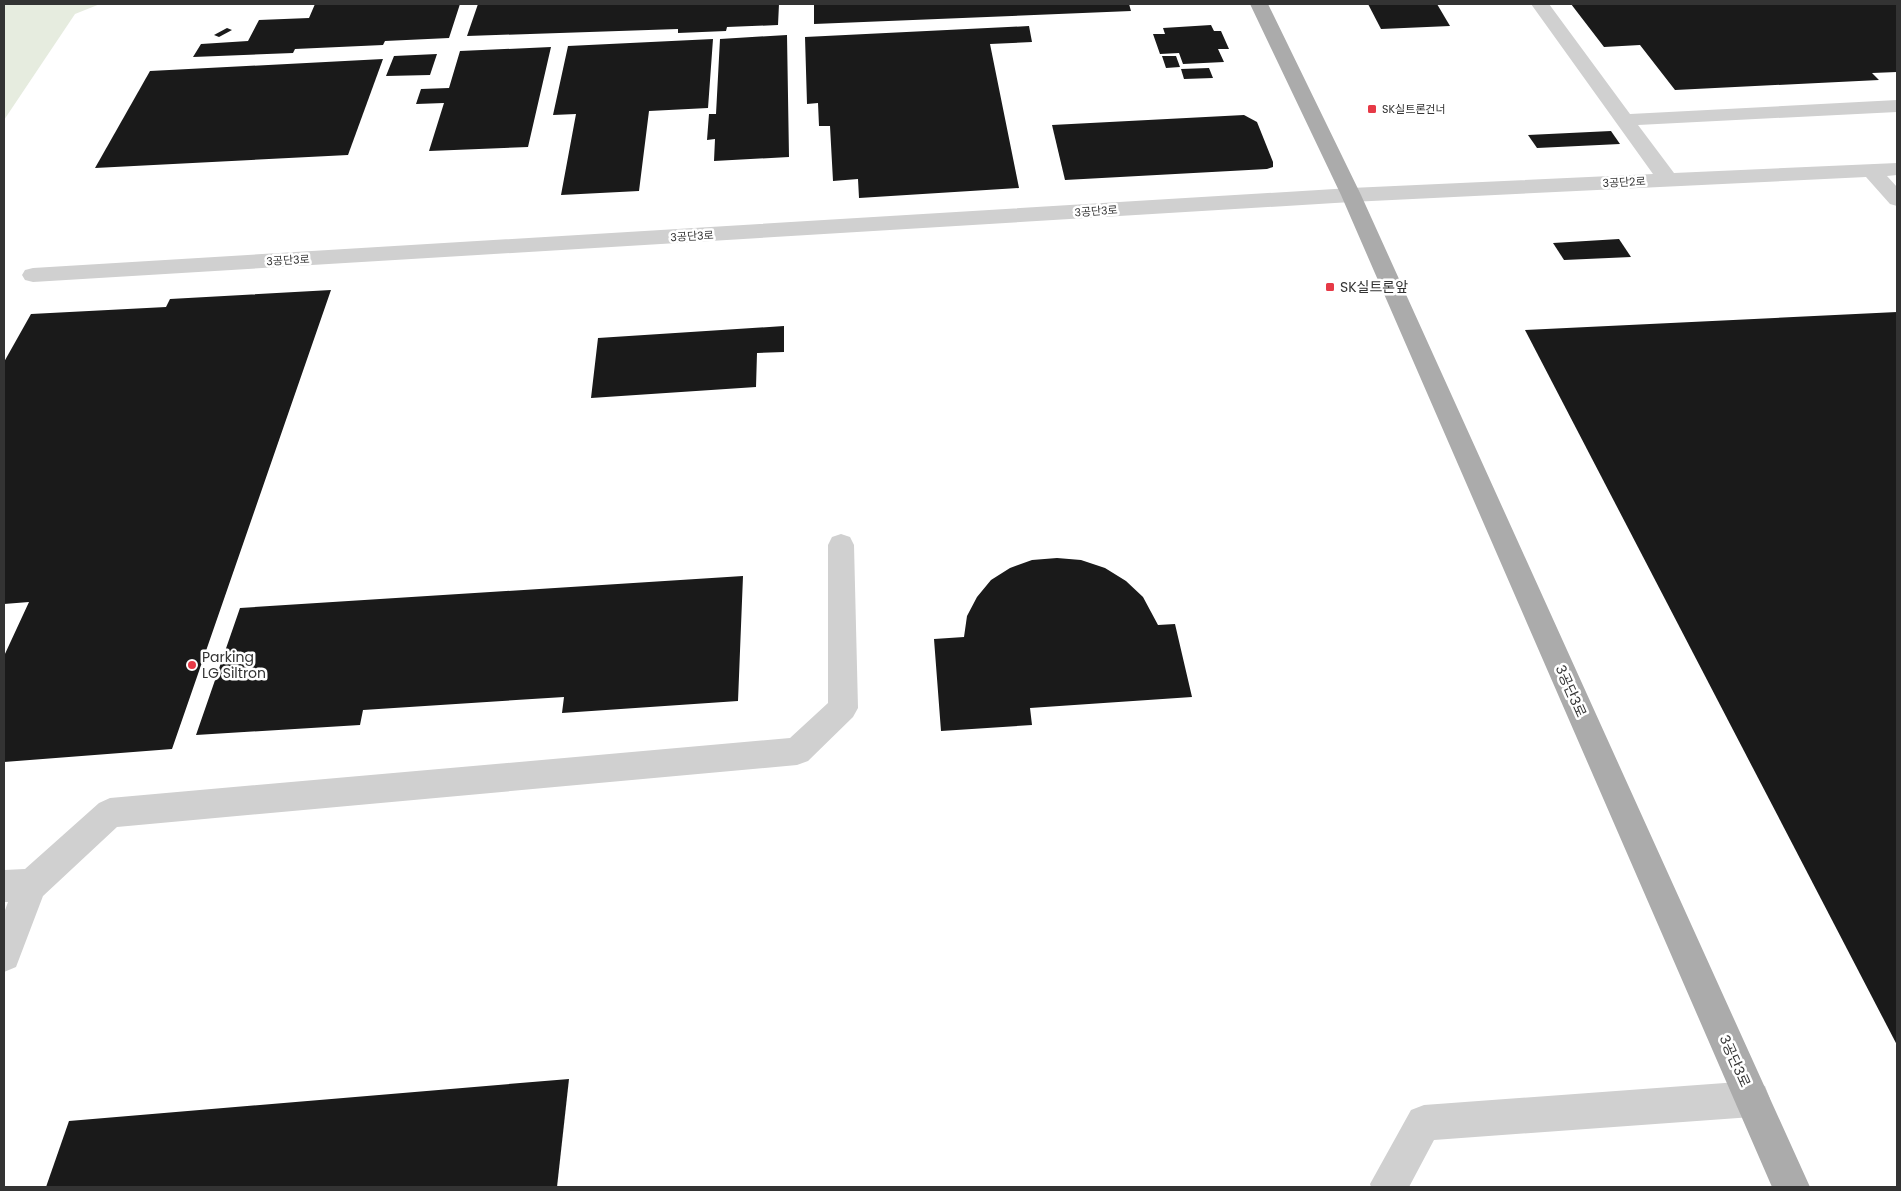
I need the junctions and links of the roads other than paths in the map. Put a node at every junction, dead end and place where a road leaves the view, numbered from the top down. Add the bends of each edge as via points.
1 (1259, 4) edge
2 (1540, 4) edge
3 (1897, 106) edge
4 (1625, 120) junction
5 (1897, 169) edge
6 (1871, 170) junction
7 (1668, 180) junction
8 (1351, 195) junction
9 (1897, 198) edge
10 (33, 275) dead end
11 (841, 545) dead end
12 (18, 886) edge
13 (4, 955) edge
14 (1752, 1099) junction
15 (1390, 1187) edge
16 (1791, 1187) edge

1 - 8 main road, 3공단3로
2 - 4 street
3 - 4 street
4 - 7 street
5 - 6 street, 3공단2로
6 - 7 street, 3공단2로
6 - 9 street
7 - 8 street, 3공단2로
8 - 10 street, 3공단3로
8 - 14 main road, 3공단3로
11 - 12 street via 843,708 797,752 110,813
12 - 13 street
14 - 15 street via 1424,1123
14 - 16 main road, 3공단3로

